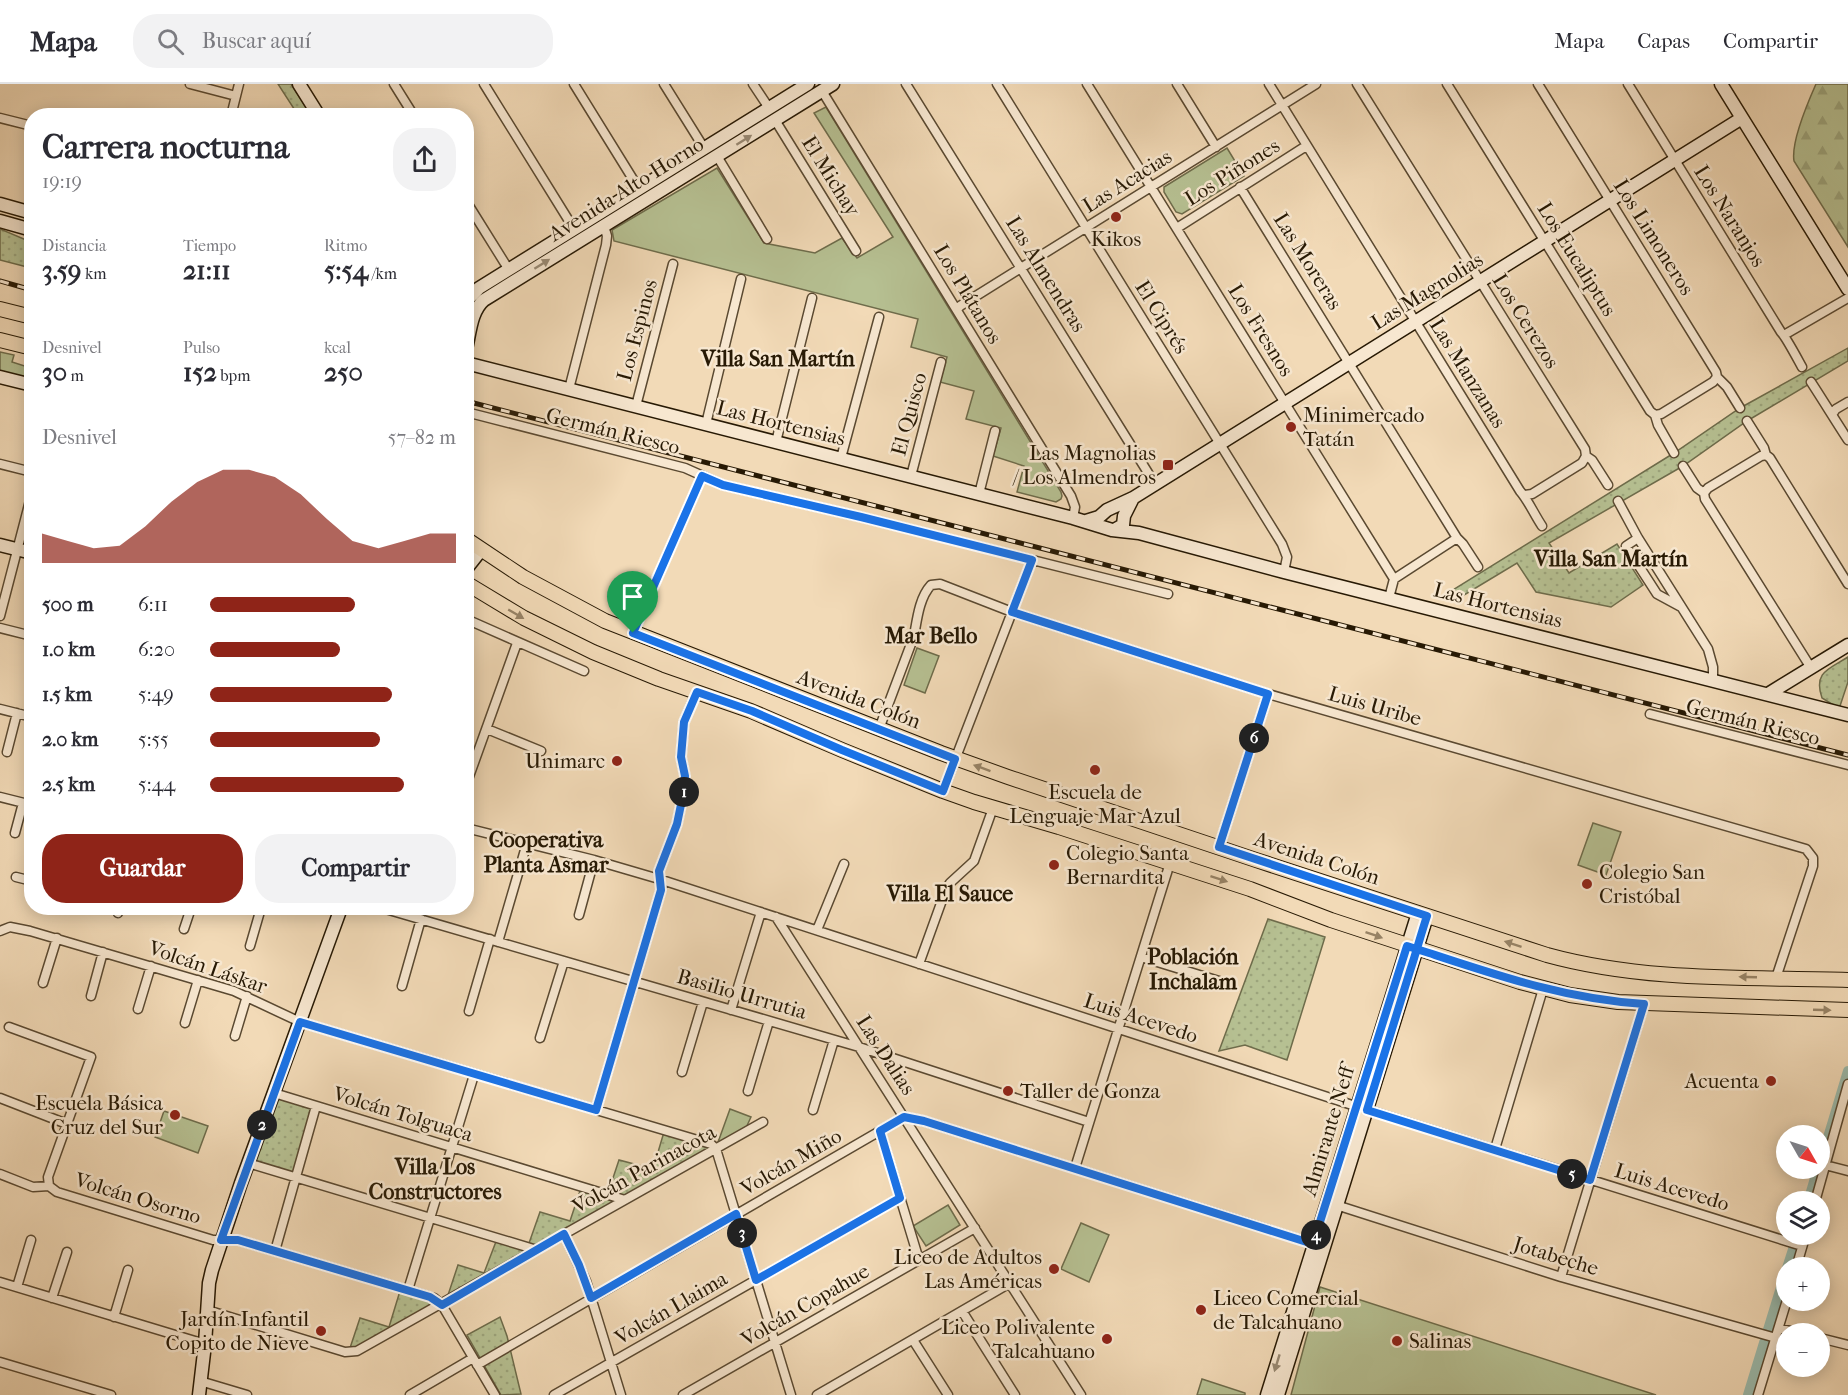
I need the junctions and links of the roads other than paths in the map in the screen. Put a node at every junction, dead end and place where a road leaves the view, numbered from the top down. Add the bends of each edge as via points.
1 (190, 84) edge
2 (239, 84) edge
3 (299, 84) edge
4 (394, 84) edge
5 (484, 84) edge
6 (574, 84) edge
7 (664, 84) edge
8 (753, 84) edge
9 (808, 84) edge
10 (834, 84) edge
11 (906, 84) edge
12 (997, 84) edge
13 (1087, 84) edge
14 (1177, 84) edge
15 (1269, 84) edge
16 (1316, 84) edge
17 (1357, 84) edge
18 (1447, 84) edge
19 (1538, 84) edge
20 (1628, 84) edge
21 (1721, 84) edge
22 (822, 91) junction
23 (236, 96) junction
24 (1282, 105) junction
25 (233, 108) edge
26 (314, 108) edge
27 (409, 108) edge
28 (769, 108) junction
29 (0, 118) edge
30 (1742, 118) junction
31 (775, 120) junction
32 (24, 124) edge
33 (1216, 147) junction
34 (704, 148) junction
35 (1307, 148) junction
36 (717, 156) junction
37 (1675, 159) junction
38 (1151, 187) junction
39 (1240, 187) junction
40 (639, 189) junction
41 (1610, 200) junction
42 (0, 204) edge
43 (24, 211) edge
44 (474, 214) edge
45 (0, 221) edge
46 (604, 226) junction
47 (24, 228) edge
48 (1086, 228) junction
49 (1177, 228) junction
50 (574, 229) junction
51 (767, 239) dead end
52 (1544, 241) junction
53 (856, 251) dead end
54 (673, 264) dead end
55 (1021, 268) junction
56 (512, 275) junction
57 (741, 279) dead end
58 (1480, 281) junction
59 (1848, 289) edge
60 (474, 292) edge
61 (812, 298) dead end
62 (1848, 298) edge
63 (0, 309) edge
64 (957, 310) junction
65 (24, 315) edge
66 (474, 316) edge
67 (879, 317) dead end
68 (1415, 321) junction
69 (1784, 335) junction
70 (0, 340) edge
71 (24, 346) edge
72 (941, 362) dead end
73 (1349, 363) junction
74 (474, 365) edge
75 (1802, 366) dead end
76 (0, 377) edge
77 (1717, 377) junction
78 (1811, 382) dead end
79 (24, 383) edge
80 (569, 389) junction
81 (1285, 402) junction
82 (1848, 402) edge
83 (636, 406) junction
84 (1740, 408) dead end
85 (1833, 413) junction
86 (474, 414) edge
87 (1655, 415) junction
88 (1747, 421) dead end
89 (706, 424) junction
90 (995, 431) dead end
91 (1848, 440) edge
92 (776, 442) junction
93 (1220, 443) junction
94 (1674, 453) dead end
95 (1766, 455) junction
96 (1586, 456) junction
97 (841, 458) junction
98 (0, 464) edge
99 (1683, 466) dead end
100 (24, 470) edge
101 (702, 476) junction
102 (911, 476) junction
103 (1155, 484) junction
104 (1608, 485) dead end
105 (1704, 493) junction
106 (979, 494) junction
107 (1525, 495) junction
108 (1618, 501) dead end
109 (1080, 519) junction
110 (1114, 519) junction
111 (24, 523) edge
112 (1542, 526) dead end
113 (1457, 538) junction
114 (1638, 538) junction
115 (0, 545) edge
116 (474, 545) edge
117 (17, 550) junction
118 (481, 550) junction
119 (24, 551) edge
120 (474, 559) edge
121 (1032, 560) junction
122 (1478, 567) dead end
123 (1284, 572) junction
124 (1394, 579) junction
125 (1848, 584) edge
126 (474, 588) edge
127 (1168, 594) dead end
128 (1389, 598) junction
129 (1684, 609) junction
130 (1012, 612) junction
131 (0, 616) edge
132 (474, 623) edge
133 (0, 628) edge
134 (633, 633) junction
135 (24, 634) edge
136 (517, 643) junction
137 (1848, 645) edge
138 (1811, 668) junction
139 (585, 672) dead end
140 (1713, 680) junction
141 (697, 692) junction
142 (1268, 694) junction
143 (1768, 694) junction
144 (0, 709) edge
145 (17, 713) junction
146 (1650, 714) dead end
147 (24, 715) edge
148 (1848, 715) edge
149 (487, 729) junction
150 (879, 729) junction
151 (541, 751) dead end
152 (7, 752) dead end
153 (955, 759) junction
154 (474, 764) edge
155 (1848, 765) edge
156 (943, 791) junction
157 (0, 797) edge
158 (24, 803) edge
159 (993, 808) junction
160 (24, 811) edge
161 (474, 830) edge
162 (15, 833) dead end
163 (527, 843) junction
164 (1219, 847) junction
165 (594, 860) junction
166 (1170, 863) junction
167 (844, 864) dead end
168 (16, 877) dead end
169 (24, 879) edge
170 (659, 879) junction
171 (761, 912) junction
172 (189, 915) edge
173 (259, 915) edge
174 (338, 915) edge
175 (407, 915) edge
176 (579, 915) dead end
177 (1422, 915) junction
178 (776, 917) junction
179 (421, 919) junction
180 (184, 929) dead end
181 (817, 930) junction
182 (0, 931) edge
183 (57, 938) junction
184 (494, 940) junction
185 (250, 946) dead end
186 (1412, 948) junction
187 (104, 952) junction
188 (1141, 957) junction
189 (564, 961) junction
190 (919, 964) junction
191 (151, 966) junction
192 (1776, 978) junction
193 (198, 980) junction
194 (1848, 980) edge
195 (633, 981) junction
196 (43, 983) dead end
197 (1232, 985) dead end
198 (402, 986) dead end
199 (1543, 989) junction
200 (91, 996) dead end
201 (247, 996) junction
202 (703, 1002) junction
203 (1644, 1004) junction
204 (138, 1009) dead end
205 (731, 1010) junction
206 (1848, 1010) edge
207 (469, 1011) dead end
208 (769, 1021) junction
209 (300, 1022) junction
210 (185, 1023) dead end
211 (9, 1027) dead end
212 (1118, 1029) junction
213 (235, 1036) dead end
214 (540, 1038) dead end
215 (834, 1040) junction
216 (859, 1047) junction
217 (682, 1072) dead end
218 (474, 1075) junction
219 (1848, 1084) edge
220 (748, 1091) dead end
221 (274, 1093) junction
222 (0, 1098) edge
223 (316, 1106) junction
224 (1361, 1108) junction
225 (596, 1110) junction
226 (813, 1110) dead end
227 (904, 1117) junction
228 (763, 1122) dead end
229 (1089, 1122) junction
230 (67, 1124) junction
231 (880, 1131) junction
232 (452, 1147) junction
233 (1830, 1147) edge
234 (716, 1149) junction
235 (1494, 1149) junction
236 (248, 1163) junction
237 (1830, 1166) edge
238 (1075, 1168) junction
239 (1848, 1171) edge
240 (0, 1174) edge
241 (296, 1178) junction
242 (1590, 1180) junction
243 (49, 1186) junction
244 (900, 1198) junction
245 (625, 1200) junction
246 (1332, 1204) junction
247 (736, 1214) junction
248 (430, 1218) junction
249 (975, 1228) junction
250 (564, 1234) junction
251 (1776, 1238) edge
252 (31, 1240) dead end
253 (221, 1240) junction
254 (1319, 1246) junction
255 (537, 1250) junction
256 (275, 1251) junction
257 (67, 1252) dead end
258 (919, 1260) junction
259 (128, 1270) dead end
260 (1560, 1277) junction
261 (756, 1280) junction
262 (0, 1282) edge
263 (1010, 1283) junction
264 (17, 1287) junction
265 (408, 1290) junction
266 (52, 1298) junction
267 (591, 1298) junction
268 (442, 1305) junction
269 (207, 1310) junction
270 (962, 1311) junction
271 (114, 1317) junction
272 (1776, 1331) edge
273 (1770, 1337) junction
274 (913, 1340) junction
275 (1830, 1340) edge
276 (775, 1342) junction
277 (205, 1344) junction
278 (1848, 1345) edge
279 (475, 1361) junction
280 (0, 1362) edge
281 (612, 1362) junction
282 (200, 1381) junction
283 (946, 1392) edge
284 (111, 1395) edge
285 (199, 1395) edge
286 (248, 1395) edge
287 (410, 1395) edge
288 (495, 1395) edge
289 (554, 1395) edge
290 (621, 1395) edge
291 (683, 1395) edge
292 (791, 1395) edge
293 (817, 1395) edge
294 (935, 1395) edge
295 (1015, 1395) edge
296 (1081, 1395) edge
297 (1267, 1395) edge
298 (1278, 1395) edge
299 (1758, 1395) edge

1 - 23 street
2 - 23 street
3 - 26 street
4 - 27 street
5 - 50 street
6 - 40 street
7 - 34 street
8 - 28 street
9 - 28 street, Avenida Alto Horno
10 - 22 street, Avenida Alto Horno
11 - 55 street, Las Almendras
12 - 48 street, El Ciprés
13 - 38 street, Los Fresnos
14 - 33 street
15 - 24 street, Las Manzanas
16 - 24 street, Las Acacias
17 - 58 street, Los Cerezos
18 - 52 street, Los Eucaliptus
19 - 41 street, Los Limoneros
20 - 37 street, Los Naranjos
21 - 30 street
22 - 31 street, Avenida Alto Horno
22 - 64 street, Los Plátanos
23 - 25 street
24 - 33 street, Las Acacias
24 - 35 street, Las Manzanas
28 - 34 street, Avenida Alto Horno
29 - 32 street
30 - 37 street, Las Magnolias
30 - 59 street
36 -> 31 street, Avenida Alto Horno
31 - 53 street, El Michay
33 - 38 street, Las Acacias
34 - 40 street, Avenida Alto Horno
35 - 39 street, Los Piñones
35 - 68 street, Las Manzanas
36 - 46 street, Avenida Alto Horno
36 - 51 street
37 - 41 street, Las Magnolias
37 - 69 street, Los Naranjos
38 - 48 street, Las Acacias
38 - 49 street, Los Fresnos
39 - 49 street, Los Piñones
39 - 73 street, Las Moreras
40 - 50 street, Avenida Alto Horno
41 - 52 street, Las Magnolias
41 - 77 street, Los Limoneros
42 - 43 street
44 - 56 street
45 - 47 street
56 -> 46 street, Avenida Alto Horno
46 - 80 street via 606,245
48 - 55 street, Las Acacias
48 - 93 street, El Ciprés
49 - 81 street, Los Fresnos
50 - 56 street, Avenida Alto Horno
52 - 58 street, Las Magnolias
52 - 87 street, Los Eucaliptus
54 - 83 street, Los Espinos
55 - 64 street, Las Acacias
55 - 103 street, Las Almendras
56 - 60 street, Avenida Alto Horno
56 - 66 street, Avenida Alto Horno via 478,305
57 - 89 street
58 - 68 street, Las Magnolias
58 - 96 street, Los Cerezos
61 - 92 street
62 - 69 street
63 - 65 main road
64 - 109 street, Los Plátanos via 1073,500
67 - 97 street
68 - 73 street, Las Magnolias
68 - 107 street, Las Manzanas
69 - 75 street, Los Naranjos
70 - 71 main road
72 - 102 street, El Quisco
73 - 81 street, Las Magnolias
73 - 113 street, Las Moreras
74 - 80 street, Las Hortensias
76 - 79 street
77 - 84 street, Los Limoneros
77 - 87 street
78 - 85 street
80 - 83 street, Las Hortensias
81 - 93 street, Las Magnolias
81 - 124 street, Los Fresnos
82 - 85 street
83 - 89 street, Las Hortensias
85 - 91 street
86 - 101 street, Germán Riesco via 685,468
87 - 94 street, Los Eucaliptus
88 - 95 street
89 - 92 street, Las Hortensias
90 - 106 street
92 - 97 street, Las Hortensias
93 - 103 street, Las Magnolias
93 - 123 street, El Ciprés via 1284,548
95 - 105 street
95 - 125 street
96 - 104 street, Los Cerezos
96 - 107 street
97 - 102 street, Las Hortensias
98 - 100 street
99 - 105 street
101 - 121 street, Germán Riesco via 723,485
101 - 134 street
102 - 106 street, Las Hortensias
103 - 110 street, Las Magnolias via 1133,498
105 - 138 street
106 - 109 street, Las Hortensias
107 - 112 street, Las Manzanas
108 - 114 street
109 - 110 street, Las Hortensias
110 - 123 street, Las Hortensias via 1139,533
111 - 117 street
113 - 122 street, Las Moreras
113 - 124 street
114 - 129 street
114 - 129 street via 1626,546 1657,594
115 - 117 street
116 - 118 main road, Avenida Colón
117 - 119 street
117 - 131 street
118 - 120 street
118 - 134 main road, Avenida Colón via 547,591
121 - 127 street, Germán Riesco
121 - 130 street
123 - 128 street, Las Hortensias
124 - 128 street
126 -> 141 main road via 570,642
128 - 140 street, Las Hortensias
129 - 140 street via 1708,649
130 - 142 street, Luis Uribe
130 - 150 street, Luis Uribe via 940,584 931,585
130 - 153 street
132 - 136 street
133 - 135 street
134 - 150 main road, Avenida Colón
136 - 139 street
136 - 149 street
137 - 138 street
138 - 143 street
140 - 143 street, Las Hortensias
141 - 156 main road
141 - 170 street via 684,722 682,801
142 - 164 street
142 - 192 street, Luis Uribe via 1806,849 1813,866
143 - 148 street, Las Hortensias
144 - 145 street
145 - 147 street
145 - 152 street
146 - 155 street, Germán Riesco
149 - 151 street
149 - 154 street
150 - 153 main road, Avenida Colón
153 - 156 street
164 -> 153 main road, Avenida Colón
156 - 159 main road
157 - 158 street
159 - 166 main road
159 - 190 street via 974,861 945,892
160 - 162 street
161 - 163 street, Luis Acevedo
163 - 165 street, Luis Acevedo
163 - 184 street
164 - 177 main road, Avenida Colón
165 - 170 street, Luis Acevedo
165 - 176 street
166 -> 186 main road
166 - 188 street
167 - 181 street
168 - 169 street
170 - 171 street, Luis Acevedo
170 - 195 street via 661,890
171 - 178 street, Luis Acevedo
171 - 205 street
172 - 180 street
173 - 185 street
174 - 209 street
175 - 179 street, Basilio Urrutia
177 - 186 street, Almirante Neff
192 -> 177 main road, Avenida Colón via 1653,974 1592,966
178 - 181 street, Luis Acevedo
178 - 216 street, Las Dalias
179 - 184 street, Basilio Urrutia
179 - 198 street
181 - 190 street, Luis Acevedo
182 - 183 street, Volcán Láskar via 10,927
183 - 187 street, Volcán Láskar
183 - 196 street
184 - 189 street, Basilio Urrutia
184 - 207 street
186 - 199 main road
186 - 224 street, Almirante Neff
187 - 191 street, Volcán Láskar
187 - 200 street
188 - 197 street
188 - 212 street
189 - 195 street, Basilio Urrutia
189 - 214 street
190 - 212 street, Luis Acevedo
191 - 193 street, Volcán Láskar
191 - 204 street
192 - 194 main road, Avenida Colón
193 - 201 street, Volcán Láskar
193 - 210 street
195 - 202 street, Basilio Urrutia
195 - 225 street
199 - 203 main road
199 - 235 street
201 - 209 street, Volcán Láskar
201 - 213 street
202 - 205 street, Basilio Urrutia
202 - 217 street
203 -> 206 main road
203 - 242 street
205 - 208 street, Basilio Urrutia
208 - 215 street, Basilio Urrutia
208 - 220 street
209 - 218 street, Volcán Láskar
209 - 221 street
211 - 230 street via 91,1057
212 - 224 street, Luis Acevedo
212 - 229 street
215 - 216 street, Basilio Urrutia
215 - 226 street
216 - 227 street, Las Dalias
216 - 229 street, Basilio Urrutia
218 - 225 street, Volcán Láskar
218 - 232 street
219 - 233 street
221 - 223 street, Volcán Tolguaca
221 - 236 street
222 - 230 street
223 - 232 street, Volcán Tolguaca
223 - 241 street
224 - 235 street, Luis Acevedo
224 - 246 street, Almirante Neff
225 - 234 street, Volcán Láskar via 708,1143
227 - 231 street, Volcán Miño
227 - 238 street
227 - 249 street, Las Dalias
228 - 234 street, Volcán Parinacota
229 - 238 street
230 - 243 street via 48,1177
231 - 244 street
231 - 247 street, Volcán Miño
232 - 245 street, Volcán Tolguaca
232 - 248 street
234 - 245 street, Volcán Parinacota
234 - 247 street
235 - 242 street, Luis Acevedo
236 - 241 street
236 - 253 street
237 - 239 street
238 - 254 street
240 - 243 street, Volcán Osorno via 33,1187
241 - 248 street
241 - 256 street
242 - 251 street, Luis Acevedo
242 - 260 street
243 - 253 street, Volcán Osorno via 57,1192
244 - 258 street
244 - 261 street, Volcán Llaima
245 - 250 street, Volcán Parinacota
246 - 254 street, Almirante Neff
246 - 260 street, Jotabeche
247 - 261 street
247 - 267 street, Volcán Miño
248 - 255 street
248 - 265 street
249 - 258 street, Volcán Copahue
249 - 263 street, Las Dalias
250 - 255 street, Volcán Parinacota
250 - 267 street
252 - 264 street
253 - 256 street, Volcán Osorno via 238,1240
253 - 269 street via 209,1283
254 -> 297 street, Almirante Neff
254 - 298 street, Almirante Neff
255 - 268 street, Volcán Parinacota
256 - 265 street, Volcán Osorno
257 - 266 street
258 - 276 street, Volcán Copahue
259 - 271 street
260 - 273 street, Jotabeche
261 - 276 street
261 - 281 street, Volcán Llaima
262 - 264 street
263 - 270 street
263 - 296 street, Las Dalias
264 - 266 street
265 - 268 street, Volcán Osorno via 434,1298
266 - 271 street
267 - 279 street, Volcán Miño
267 - 281 street
268 - 269 street, Volcán Parinacota via 354,1352
268 - 279 street
269 - 277 street
270 - 274 street
270 - 295 street
271 - 277 street
272 - 273 street
273 - 299 street
274 - 283 street
274 - 293 street
275 - 278 street
276 - 291 street, Volcán Copahue
276 - 292 street
277 - 282 street
279 - 287 street, Volcán Miño
279 - 288 street
280 - 284 street
281 - 289 street, Volcán Llaima
281 - 290 street
282 - 285 street
282 - 286 street
283 - 294 street

